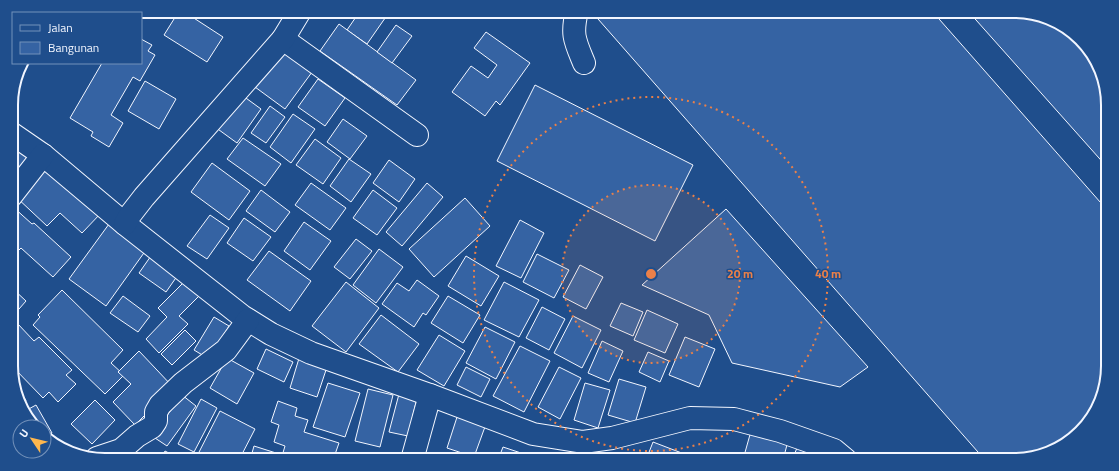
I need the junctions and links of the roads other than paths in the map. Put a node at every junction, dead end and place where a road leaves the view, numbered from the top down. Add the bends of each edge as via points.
1 (296, 18) edge
2 (575, 18) edge
3 (283, 39) junction
4 (584, 63) dead end
5 (416, 135) dead end
6 (18, 139) edge
7 (43, 155) junction
8 (18, 187) edge
9 (128, 220) junction
10 (248, 320) junction
11 (430, 395) junction
12 (112, 453) edge
13 (414, 453) edge
14 (838, 453) edge

1 - 3 street
2 - 4 street via 573,26 575,42
3 - 5 street
3 - 9 street via 144,197
6 - 7 street
7 - 8 street
7 - 9 street
9 - 10 street
10 - 11 street via 311,353
10 - 12 street via 226,350 183,383 160,405 152,427 121,450
11 - 13 street
11 - 14 street via 533,434 556,439 583,442 612,438 690,418 734,419 780,431

